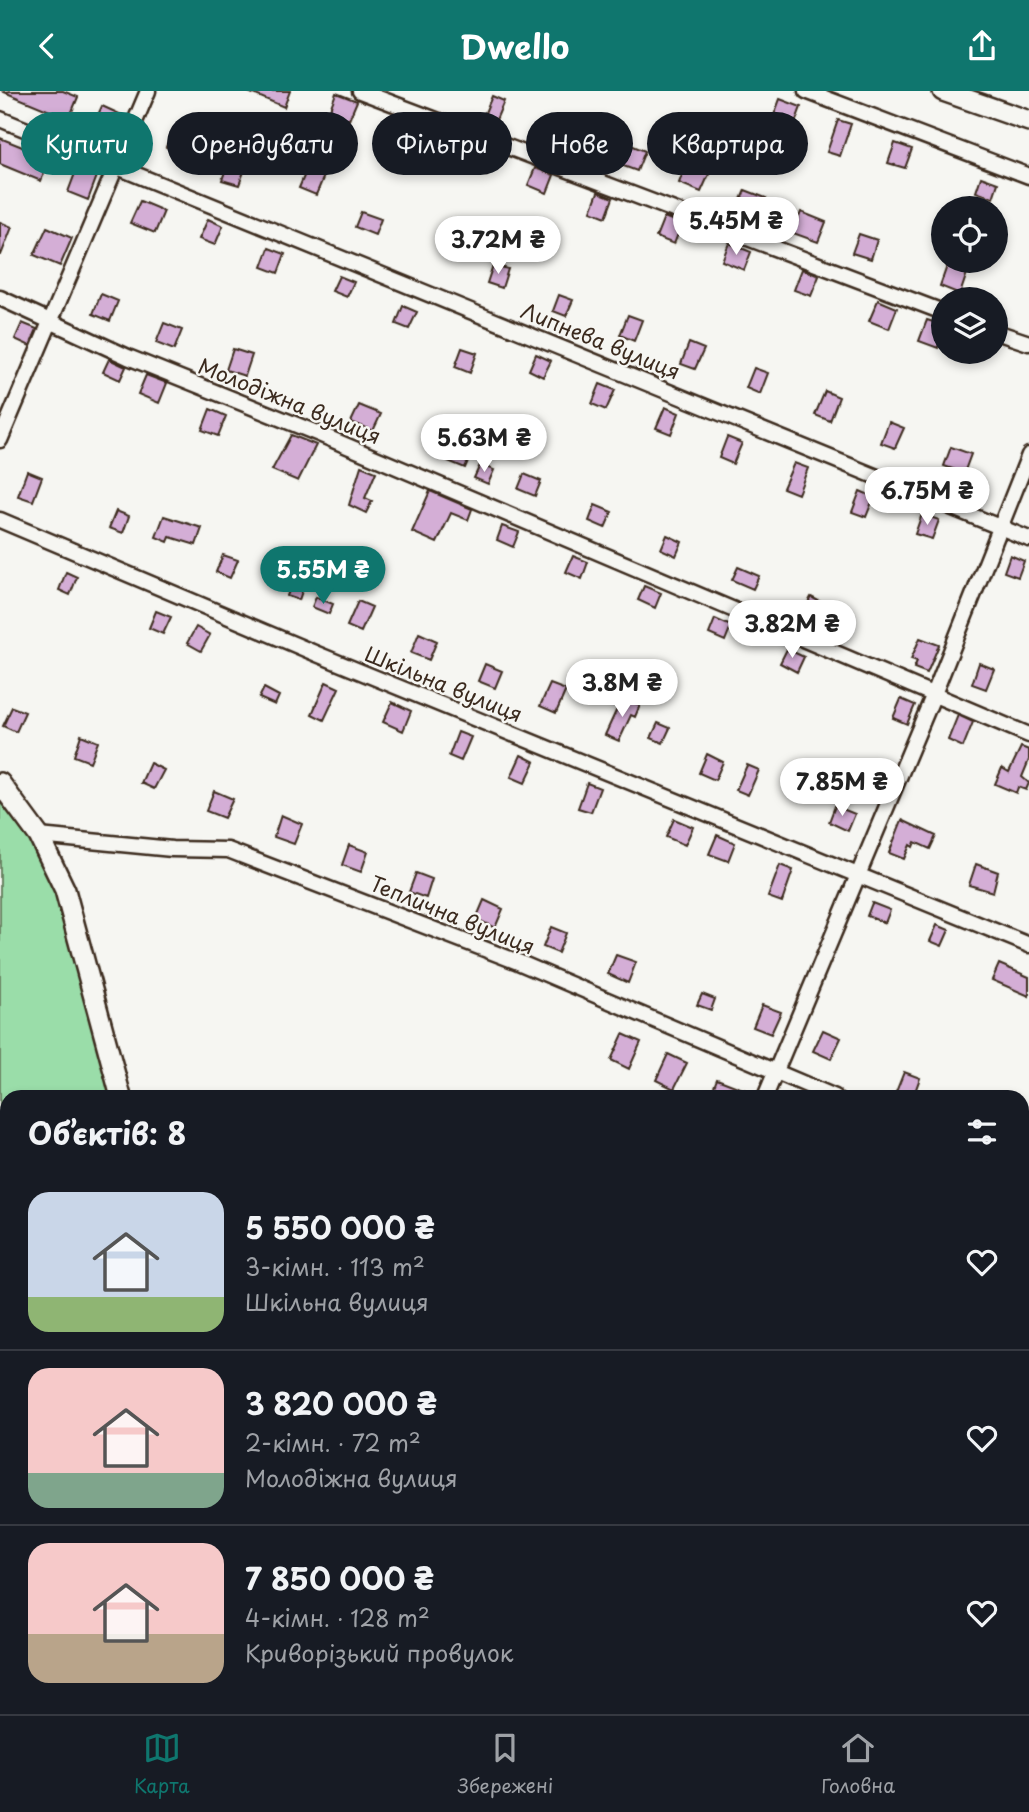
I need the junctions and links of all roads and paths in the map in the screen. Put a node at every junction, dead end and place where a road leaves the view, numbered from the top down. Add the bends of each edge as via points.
1 (148, 91) edge
2 (360, 91) edge
3 (806, 91) edge
4 (943, 91) edge
5 (139, 112) edge
6 (0, 119) edge
7 (1029, 121) edge
8 (21, 127) edge
9 (113, 175) edge
10 (139, 175) edge
11 (1029, 176) edge
12 (0, 298) edge
13 (931, 307) edge
14 (51, 323) junction
15 (1008, 336) edge
16 (1029, 343) edge
17 (0, 440) edge
18 (1029, 455) edge
19 (0, 520) edge
20 (999, 527) junction
21 (1029, 539) edge
22 (934, 694) junction
23 (1029, 735) edge
24 (0, 783) edge
25 (39, 837) junction
26 (858, 875) junction
27 (1029, 945) edge
28 (776, 1072) junction
29 (119, 1090) edge
30 (768, 1090) edge
31 (818, 1090) edge

1 - 5 street
2 - 13 street
3 - 11 street
4 - 7 street
6 - 8 street, Липнева вулиця
9 - 14 street
10 - 20 street, Липнева вулиця
12 - 14 street, Молодіжна вулиця
14 - 17 street
14 - 22 street, Молодіжна вулиця
15 - 16 street
18 - 20 street
19 - 26 street, Шкільна вулиця
20 - 21 street, Липнева вулиця
20 - 22 street
22 - 23 street, Молодіжна вулиця
22 - 26 street
24 - 25 street
25 - 28 street, Теплична вулиця via 229,850 518,962
25 - 29 street via 65,890
26 - 27 street, Шкільна вулиця
26 - 28 street
28 - 30 street
28 - 31 street, Теплична вулиця

